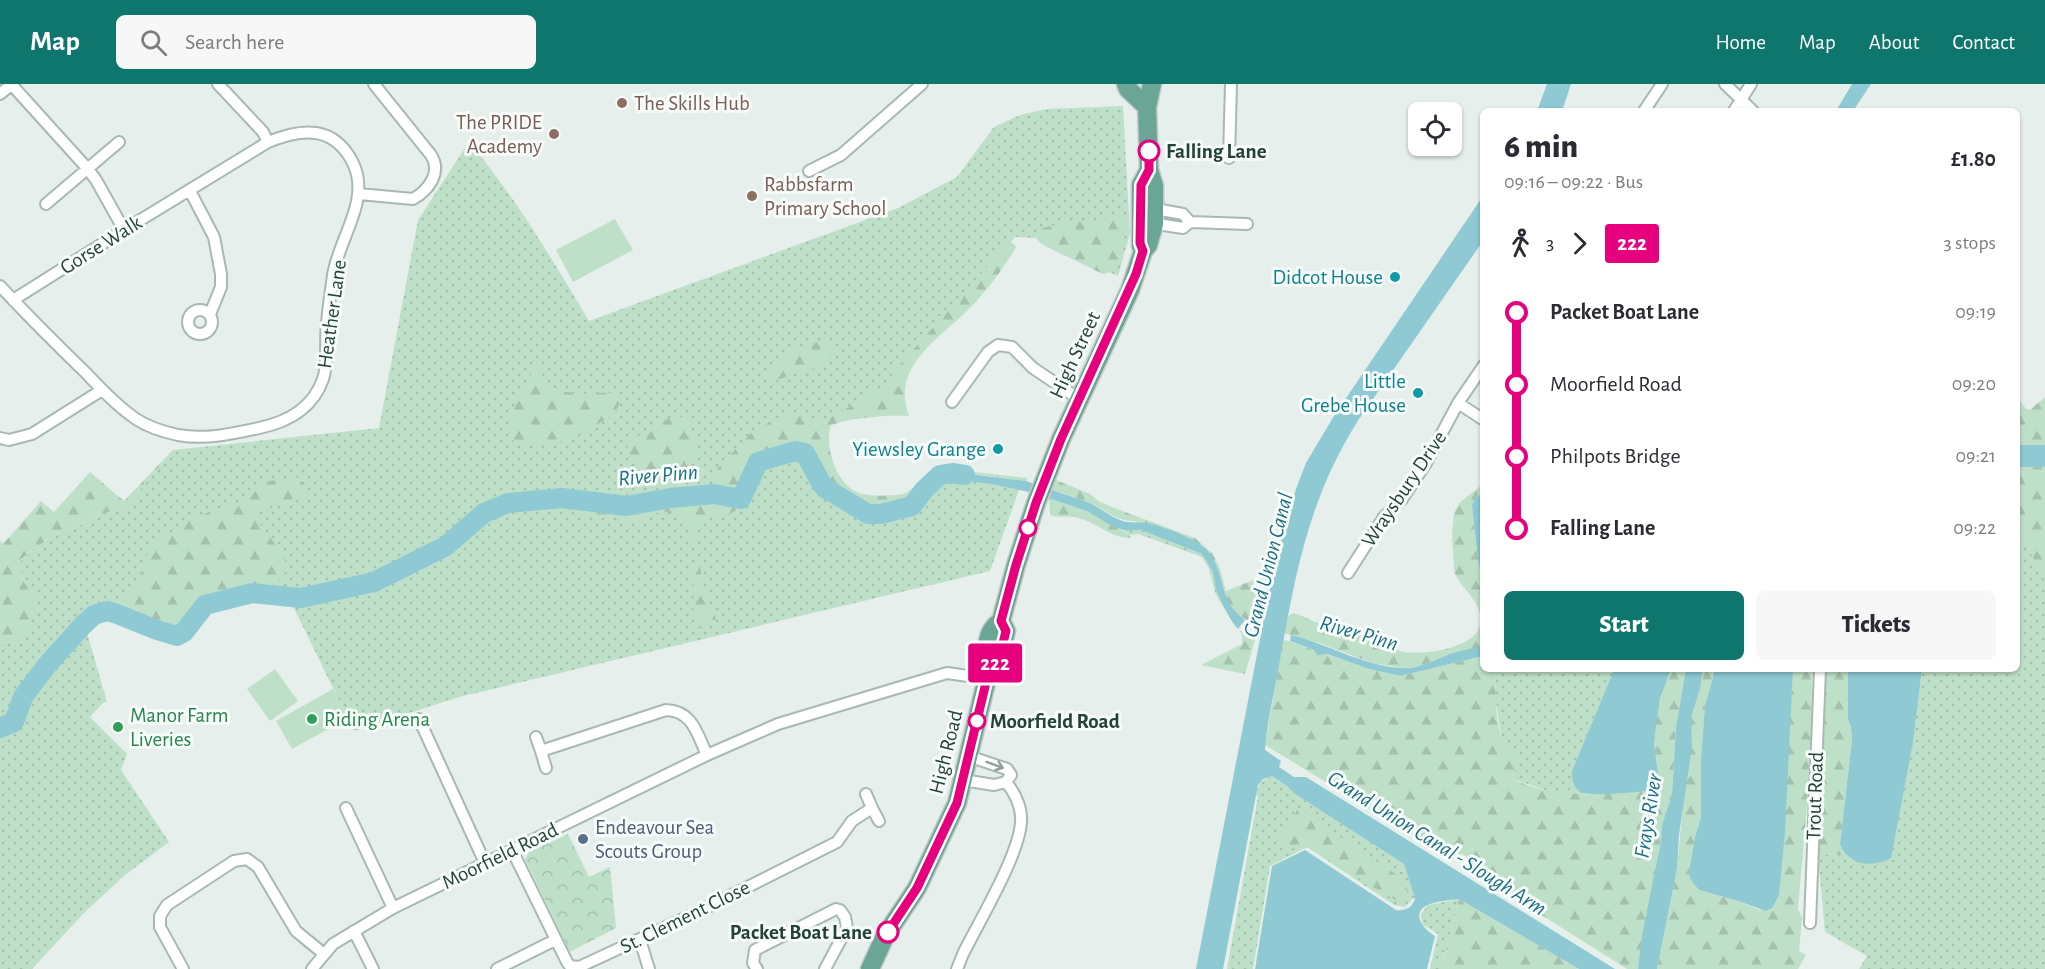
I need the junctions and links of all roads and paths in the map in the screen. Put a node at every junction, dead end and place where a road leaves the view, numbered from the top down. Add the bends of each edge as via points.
1 (11, 84) edge
2 (218, 84) edge
3 (374, 84) edge
4 (922, 84) edge
5 (1126, 84) edge
6 (1139, 84) edge
7 (1152, 84) edge
8 (1231, 84) edge
9 (1662, 84) edge
10 (1725, 84) edge
11 (1751, 84) edge
12 (0, 94) edge
13 (1741, 101) junction
14 (1147, 107) junction
15 (1646, 108) edge
16 (1736, 108) edge
17 (1749, 108) edge
18 (306, 131) joint
19 (119, 142) dead end
20 (268, 142) junction
21 (1229, 158) dead end
22 (87, 168) junction
23 (809, 171) dead end
24 (190, 191) junction
25 (359, 194) junction
26 (46, 204) dead end
27 (1148, 215) junction
28 (1247, 224) dead end
29 (124, 230) junction
30 (0, 286) edge
31 (13, 300) junction
32 (210, 314) dead end
33 (1480, 371) edge
34 (102, 390) junction
35 (1079, 399) junction
36 (952, 402) dead end
37 (1458, 403) junction
38 (1480, 417) edge
39 (0, 438) edge
40 (1348, 573) dead end
41 (1001, 621) joint
42 (1820, 672) edge
43 (988, 673) junction
44 (419, 719) dead end
45 (536, 737) dead end
46 (541, 751) junction
47 (707, 755) junction
48 (968, 756) junction
49 (546, 768) dead end
50 (963, 780) junction
51 (1006, 782) junction
52 (866, 794) dead end
53 (346, 808) dead end
54 (872, 808) junction
55 (879, 821) dead end
56 (512, 850) junction
57 (485, 863) junction
58 (393, 908) junction
59 (1810, 923) dead end
60 (354, 931) junction
61 (555, 940) junction
62 (640, 940) junction
63 (324, 954) junction
64 (183, 969) edge
65 (312, 969) edge
66 (373, 969) edge
67 (497, 969) edge
68 (649, 969) edge
69 (757, 969) edge
70 (825, 969) edge
71 (870, 969) edge
72 (957, 969) edge

1 - 12 street
1 - 22 street
2 - 20 street
3 - 25 street via 431,155 436,163 435,172 430,185 413,199
4 - 23 street via 841,155
5 - 14 main road
6 - 14 main road, High Street
7 - 14 main road, High Street
8 - 21 street
9 - 15 street
10 - 13 street
11 - 13 street
13 - 16 street
13 - 17 street
14 - 27 main road, High Street via 1149,170 1141,185
18 - 20 street, Gorse Walk
18 - 25 street, Heather Lane via 333,138 344,148 357,172
19 - 22 street
20 - 24 street, Gorse Walk
22 - 26 street
22 - 29 street
24 - 29 street, Gorse Walk
24 - 32 street via 214,237 221,274 221,287
25 - 34 street, Heather Lane via 335,266 324,378 308,405 296,415 278,424 221,436 180,435 140,421
27 - 28 street via 1183,214 1190,222
27 - 35 main road, High Street via 1140,243 1143,251 1130,290
29 - 31 street, Gorse Walk
30 - 31 street, Heather Lane
31 - 34 street, Heather Lane
33 - 37 street, Wraysbury Drive
34 - 39 street via 32,434 9,440
35 - 36 street via 1033,368 1012,347 1002,344 988,352
35 - 41 main road, High Street via 1037,501
37 - 38 street
37 - 40 street, Wraysbury Drive via 1426,463 1402,499 1384,517
41 - 43 main road, High Road via 990,633 986,651
42 - 59 street, Trout Road
43 - 47 street, Moorfield Road via 947,673 778,724
43 - 48 main road, High Road
44 - 57 street
45 - 46 street
46 - 47 street via 666,710 677,711 691,721
46 - 49 street
47 - 56 street, Moorfield Road
48 - 50 main road, High Road
48 -> 51 street via 1007,769 1011,775
50 - 51 street via 994,785
50 - 71 main road, High Road via 957,803 922,879 885,936
51 - 72 street via 1021,817 1018,836 1008,865
52 - 54 street
53 - 58 street
54 - 55 street
54 - 62 street, St. Clement Close via 852,821 837,843
56 - 57 street, Moorfield Road
56 - 61 street, St. Clement Close
57 - 58 street, Moorfield Road
58 - 60 street, Moorfield Road
60 - 63 street, Moorfield Road
60 - 66 street
61 - 62 street, St. Clement Close via 569,965 576,967
61 - 67 street
62 - 68 street
63 - 64 street via 296,931 258,867 247,859 234,861 167,905 160,916 160,927
63 - 65 street, Moorfield Road
69 - 70 street via 753,963 755,950 836,909 845,917 848,928

